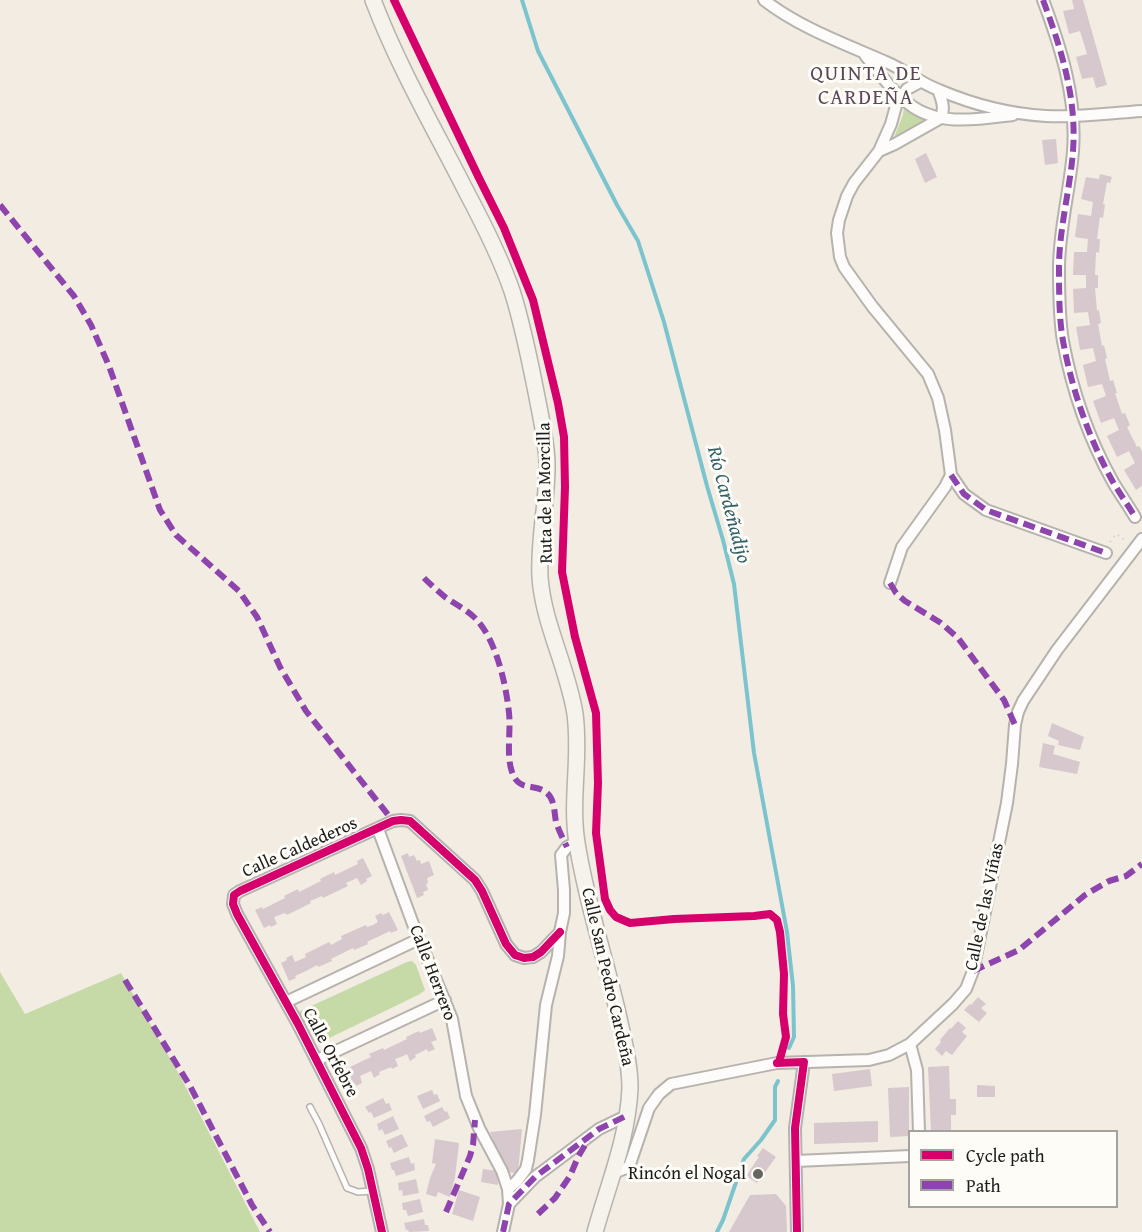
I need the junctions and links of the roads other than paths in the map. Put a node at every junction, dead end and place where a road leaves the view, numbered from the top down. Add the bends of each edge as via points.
1 (373, 0) edge
2 (764, 0) edge
3 (1043, 0) edge
4 (863, 53) junction
5 (920, 82) junction
6 (938, 90) junction
7 (900, 97) junction
8 (1142, 111) edge
9 (1023, 114) junction
10 (1073, 116) junction
11 (940, 118) junction
12 (879, 151) junction
13 (951, 475) junction
14 (1135, 517) dead end
15 (1142, 539) edge
16 (1106, 553) dead end
17 (890, 583) dead end
18 (378, 829) junction
19 (577, 842) junction
20 (234, 895) joint
21 (560, 932) junction
22 (419, 939) junction
23 (445, 1000) junction
24 (286, 1002) junction
25 (910, 1044) junction
26 (317, 1060) junction
27 (804, 1062) junction
28 (310, 1107) dead end
29 (626, 1116) junction
30 (919, 1130) edge
31 (908, 1156) edge
32 (796, 1161) junction
33 (614, 1173) junction
34 (508, 1189) junction
35 (374, 1191) junction
36 (509, 1204) junction
37 (594, 1230) edge
38 (382, 1232) edge
39 (503, 1232) edge
40 (797, 1232) edge

1 - 19 main road, Calle San Pedro Cardeña via 495,249 523,332 547,458 540,577 575,713
2 - 4 street via 806,26
3 - 10 street via 1063,62
4 - 5 street
4 - 7 street
5 - 6 street
5 - 7 street
6 - 9 street
6 - 11 street via 944,111
7 - 11 street via 910,106
7 - 12 street
8 - 10 street
9 - 10 street
9 - 11 street
10 - 14 street via 1059,266 1063,339 1072,382 1090,434
11 - 12 street
12 - 13 street via 847,196 837,233 840,257 872,306 928,374 938,398
13 - 16 street via 964,494 986,510
13 - 17 street via 902,547
15 - 25 street, Calle de las Viñas via 1057,650 1021,707 1015,725 1007,803 974,971 953,1004
18 - 20 street, Calle Caldederos
18 - 21 street, Calle Caldederos via 393,821 410,821 475,880 515,955 533,957
18 - 22 street, Calle Herrero
19 - 21 street via 561,855 564,913
19 - 29 main road, Calle San Pedro Cardeña via 627,1057 630,1090
20 - 24 street, Calle Orfebre via 237,914
21 - 34 street via 546,1005 526,1169
22 - 23 street, Calle Herrero
22 - 24 street
23 - 26 street
23 - 34 street, Calle Herrero via 466,1096
24 - 26 street, Calle Orfebre
25 - 27 street, Calle de las Viñas via 869,1060
25 - 30 street via 917,1070
26 - 35 street, Calle Orfebre via 361,1148
27 - 32 street via 795,1128
27 - 33 street, Calle de las Viñas via 777,1063 671,1084 649,1108 629,1167
28 - 35 lane via 347,1188
29 - 33 main road, Calle San Pedro Cardeña
29 - 36 street via 598,1129 562,1155
31 - 32 street
32 - 40 street
33 - 37 main road, Calle San Pedro Cardeña
34 - 36 street, Calle Herrero
35 - 38 street, Calle Orfebre
36 - 39 street, Calle Herrero

